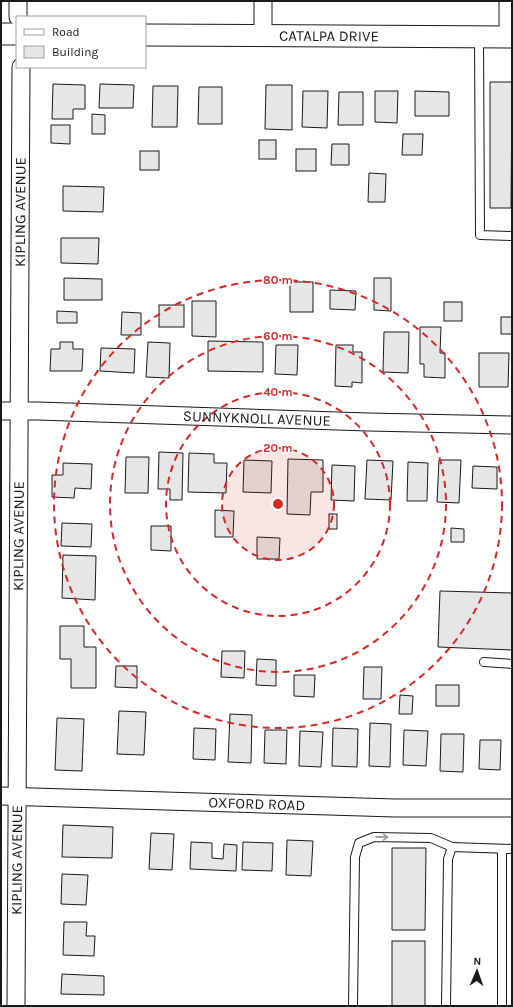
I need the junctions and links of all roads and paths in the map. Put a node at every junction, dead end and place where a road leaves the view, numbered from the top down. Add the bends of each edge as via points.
1 (18, 1) edge
2 (263, 1) edge
3 (508, 1) edge
4 (18, 16) edge
5 (1, 34) edge
6 (16, 34) edge
7 (146, 35) edge
8 (263, 35) junction
9 (479, 36) junction
10 (510, 37) edge
11 (21, 68) edge
12 (512, 236) edge
13 (20, 411) junction
14 (1, 412) edge
15 (512, 426) edge
16 (484, 662) dead end
17 (512, 664) edge
18 (9, 796) edge
19 (512, 808) edge
20 (452, 847) junction
21 (502, 849) junction
22 (512, 849) edge
23 (16, 1006) edge
24 (353, 1006) edge
25 (446, 1006) edge
26 (502, 1006) edge

1 - 4 street
2 - 8 street
3 - 10 street
5 - 6 street
7 - 8 street, CATALPA DRIVE
8 - 9 street, CATALPA DRIVE
9 - 10 street, CATALPA DRIVE
9 - 12 lane via 480,235
11 - 13 street, KIPLING AVENUE
13 - 14 street, SUNNYKNOLL AVENUE
13 - 15 street, SUNNYKNOLL AVENUE
13 - 18 street, KIPLING AVENUE
16 - 17 lane
18 - 19 street, OXFORD ROAD via 395,808
18 - 23 street, KIPLING AVENUE
20 - 21 lane
24 -> 20 lane via 355,857 359,843 374,837 431,838
20 - 25 lane via 448,859
21 - 22 lane
21 - 26 lane

